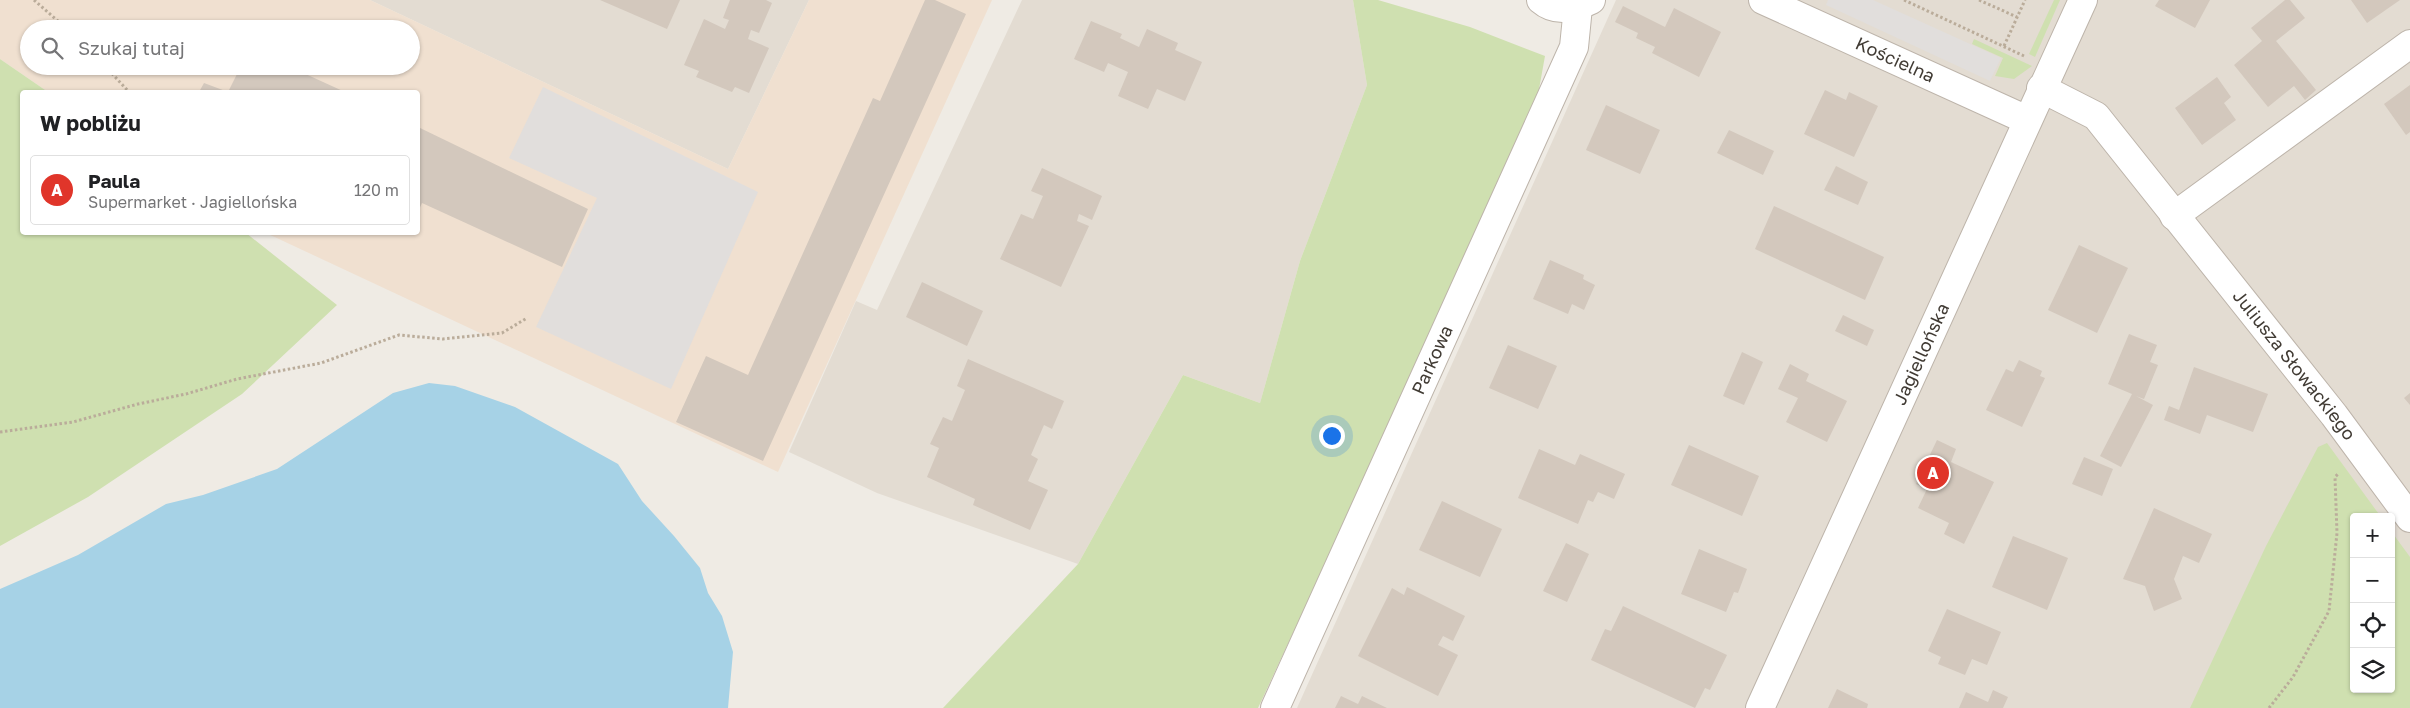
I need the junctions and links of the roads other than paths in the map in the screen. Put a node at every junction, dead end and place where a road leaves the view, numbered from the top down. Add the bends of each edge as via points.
1 (1541, 0) edge
2 (1763, 0) edge
3 (2083, 0) edge
4 (1585, 4) edge
5 (2410, 44) edge
6 (2046, 78) junction
7 (2027, 120) junction
8 (2174, 216) junction
9 (2410, 518) edge
10 (1275, 708) edge
11 (1760, 708) edge

1 - 4 street via 1561,9
2 - 7 street, Kościelna
3 - 6 street, Jagiellońska
4 - 10 street, Parkowa via 1574,48
5 - 8 street
6 - 7 street, Jagiellońska
6 - 8 street, Juliusza Słowackiego via 2096,116
7 - 11 street, Jagiellońska
8 - 9 street, Juliusza Słowackiego via 2334,415

